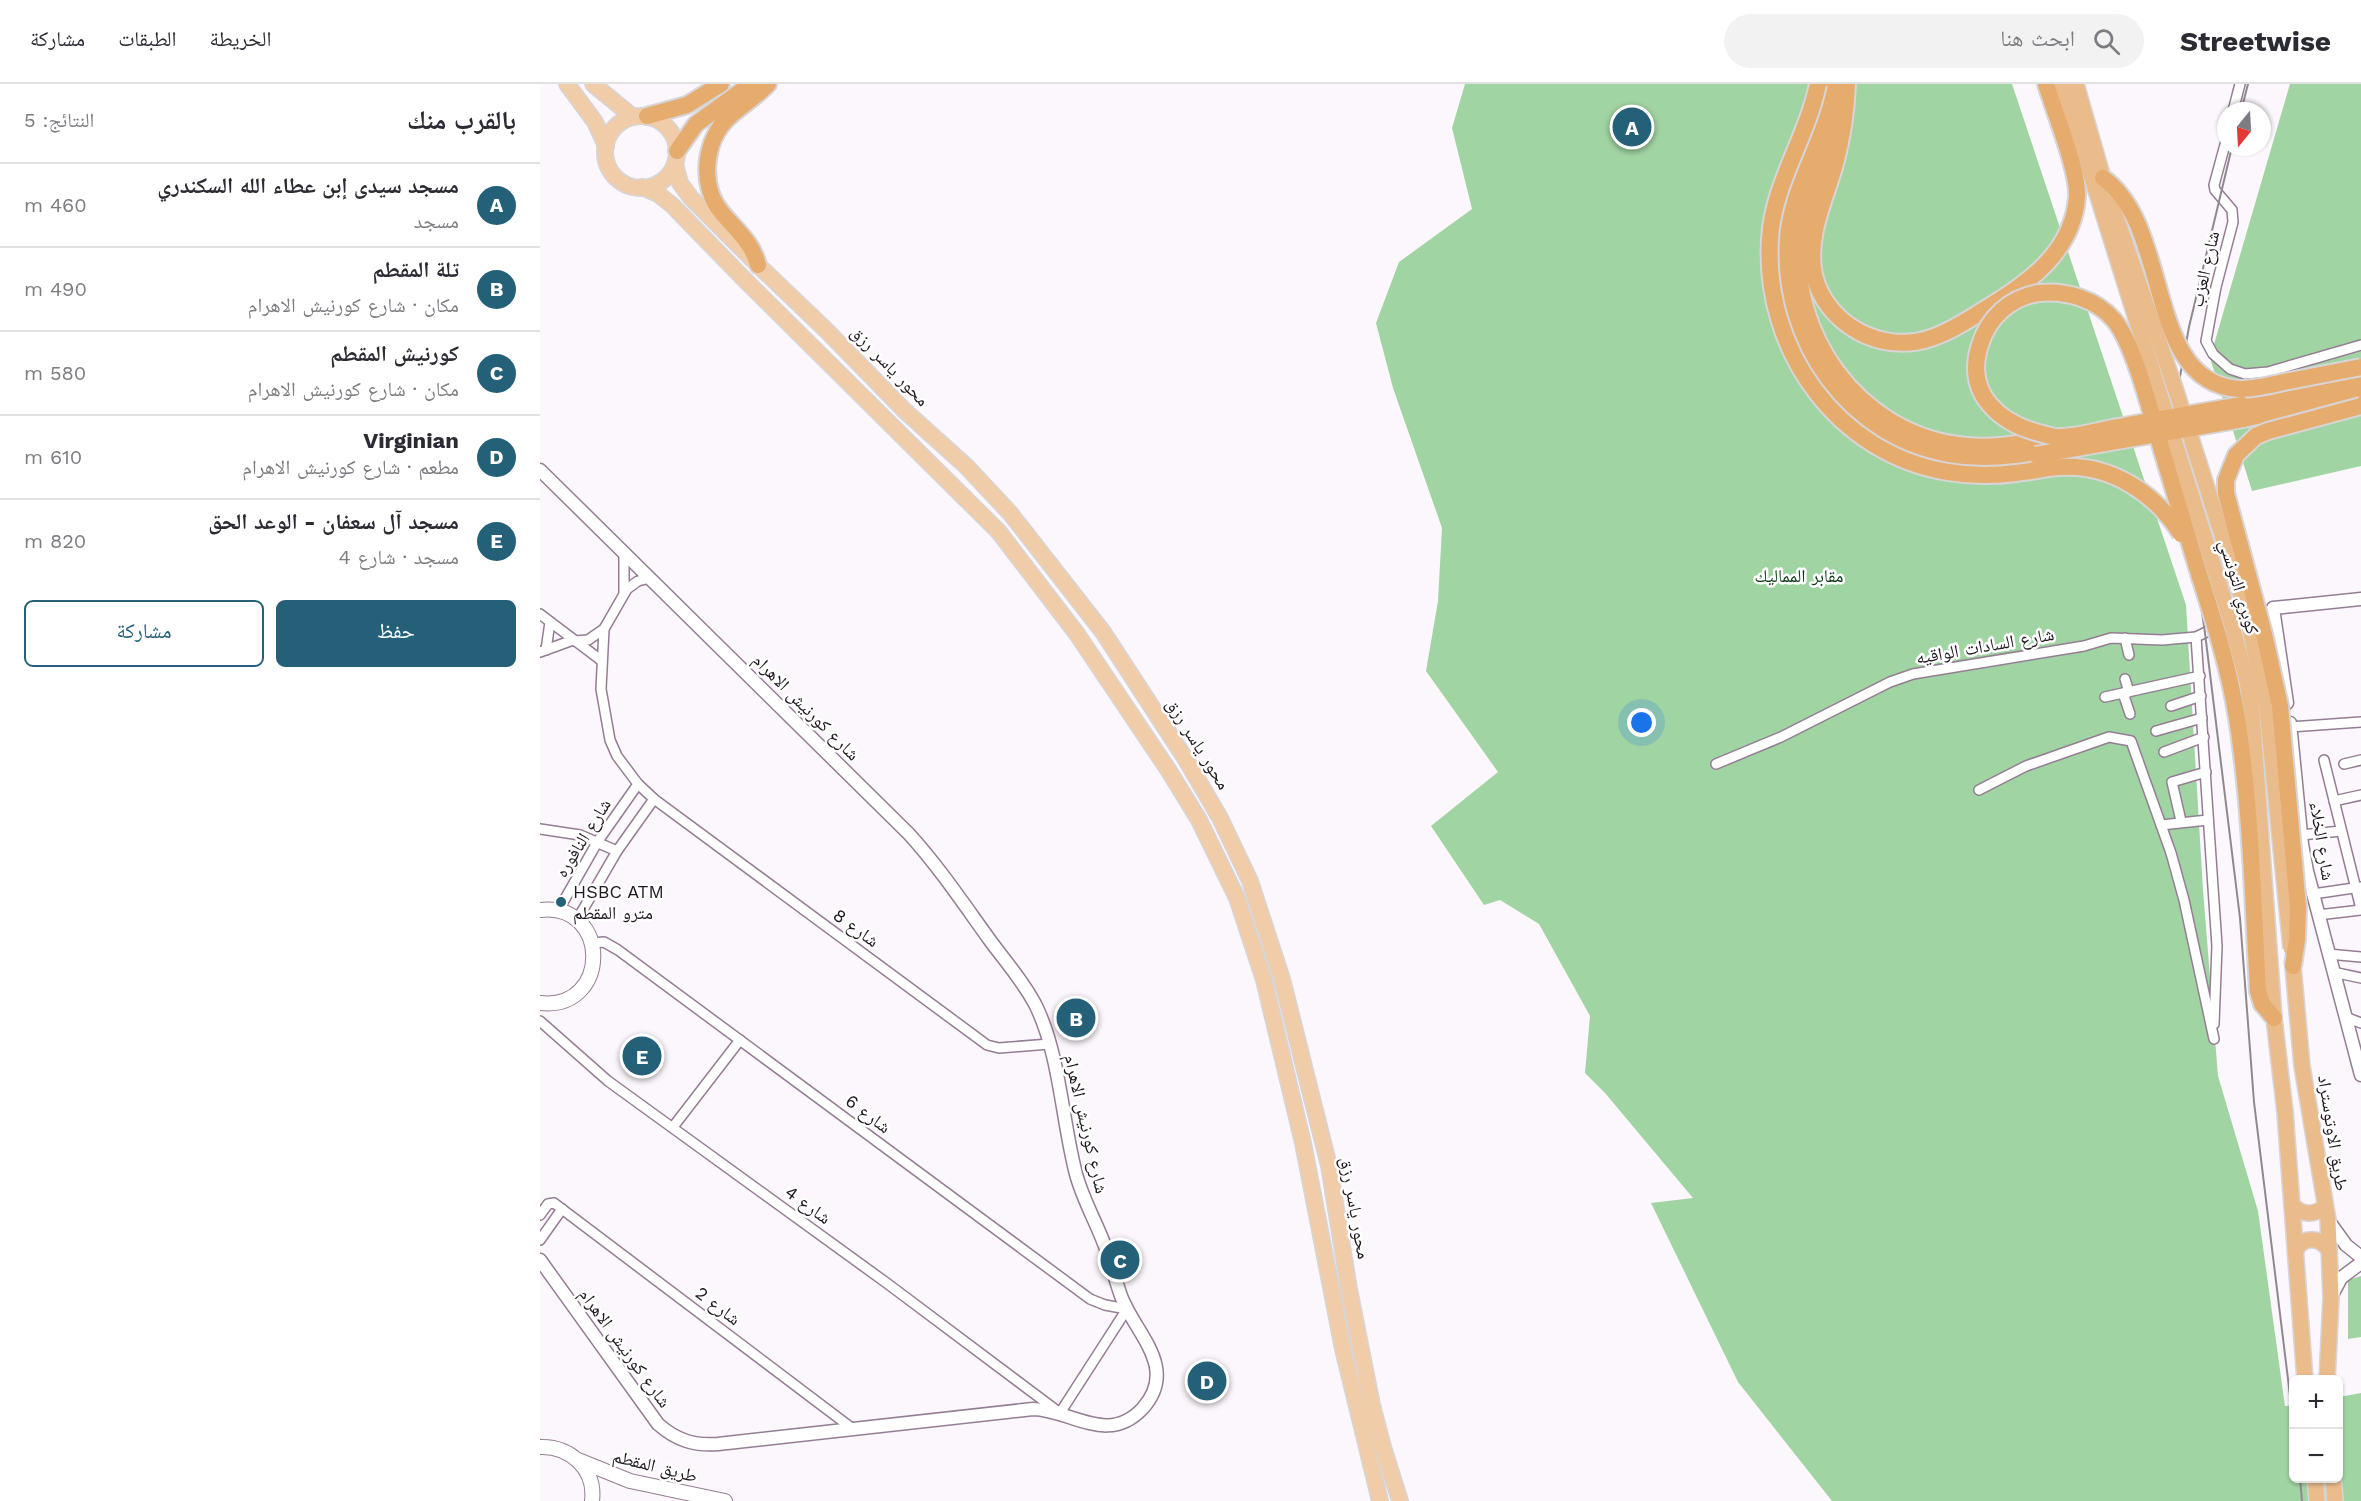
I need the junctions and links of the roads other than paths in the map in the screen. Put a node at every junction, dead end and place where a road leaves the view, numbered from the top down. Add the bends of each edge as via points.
1 (567, 84) edge
2 (593, 84) edge
3 (721, 84) edge
4 (751, 84) edge
5 (768, 84) edge
6 (1818, 84) edge
7 (1832, 84) edge
8 (1847, 84) edge
9 (2046, 84) edge
10 (2062, 84) edge
11 (2076, 84) edge
12 (2240, 84) edge
13 (2235, 102) edge
14 (640, 117) junction
15 (606, 146) junction
16 (2222, 156) edge
17 (676, 158) junction
18 (2098, 179) junction
19 (642, 187) junction
20 (758, 265) junction
21 (2361, 345) edge
22 (2361, 367) edge
23 (2361, 381) edge
24 (2361, 394) edge
25 (2361, 406) edge
26 (2242, 412) junction
27 (2058, 438) junction
28 (540, 470) edge
29 (540, 482) edge
30 (555, 484) junction
31 (624, 552) junction
32 (2195, 560) junction
33 (650, 578) junction
34 (623, 594) junction
35 (2361, 599) edge
36 (2273, 608) junction
37 (540, 614) edge
38 (550, 622) junction
39 (604, 629) junction
40 (2196, 637) junction
41 (2125, 638) junction
42 (574, 640) junction
43 (543, 651) edge
44 (2129, 655) dead end
45 (602, 661) junction
46 (2200, 676) junction
47 (2125, 679) dead end
48 (2126, 693) junction
49 (2201, 696) junction
50 (2105, 698) dead end
51 (2171, 706) dead end
52 (2130, 714) dead end
53 (2202, 718) junction
54 (2361, 722) edge
55 (2290, 727) junction
56 (2156, 731) dead end
57 (2204, 737) junction
58 (2164, 752) dead end
59 (2324, 760) dead end
60 (2361, 760) edge
61 (1716, 764) dead end
62 (2344, 764) dead end
63 (2206, 772) junction
64 (638, 784) junction
65 (1978, 790) dead end
66 (2361, 795) edge
67 (654, 799) junction
68 (2334, 801) junction
69 (2208, 820) junction
70 (2181, 821) junction
71 (2161, 825) junction
72 (540, 829) edge
73 (2341, 831) junction
74 (2301, 835) junction
75 (598, 841) junction
76 (617, 851) junction
77 (2359, 888) edge
78 (2313, 894) junction
79 (540, 910) edge
80 (2361, 910) edge
81 (558, 911) junction
82 (2318, 915) junction
83 (577, 920) junction
84 (592, 943) junction
85 (2328, 954) junction
86 (2361, 957) edge
87 (2293, 966) junction
88 (2332, 972) junction
89 (2361, 978) edge
90 (541, 1006) edge
91 (2345, 1017) junction
92 (2274, 1018) junction
93 (540, 1021) edge
94 (2361, 1023) edge
95 (740, 1040) junction
96 (1049, 1044) junction
97 (2361, 1075) edge
98 (673, 1127) junction
99 (2292, 1205) junction
100 (562, 1209) junction
101 (2326, 1213) junction
102 (540, 1215) edge
103 (540, 1240) edge
104 (2296, 1249) junction
105 (2329, 1250) junction
106 (2361, 1257) edge
107 (540, 1260) edge
108 (2361, 1263) edge
109 (2331, 1298) junction
110 (1126, 1310) junction
111 (2305, 1375) edge
112 (2327, 1375) edge
113 (1060, 1413) junction
114 (853, 1429) junction
115 (544, 1445) edge
116 (578, 1460) junction
117 (2316, 1483) edge
118 (2333, 1483) edge
119 (592, 1501) edge
120 (725, 1501) edge
121 (1380, 1501) edge
122 (1400, 1501) edge
123 (2318, 1501) edge
124 (2335, 1501) edge

1 - 15 main road via 596,122
2 - 14 main road
3 - 14 highway via 687,105
4 - 17 highway via 696,124
5 - 20 highway via 721,125 711,145 707,167 712,198 750,243
6 - 26 highway, bridge via 1818,118 1791,206 1784,249 1786,286 1800,335 1816,368 1866,421 1916,448 1953,458 1994,461
6 - 32 highway, bridge via 1775,205 1770,255 1772,292 1780,322 1798,366 1816,392 1846,424 1871,443 1932,469 1988,475 2076,466 2123,480 2150,497 2170,517
7 - 27 highway via 1824,150 1804,206 1798,246 1803,303 1826,357 1862,401 1886,419 1920,436 1980,447
8 - 9 highway via 1838,150 1814,234 1815,276 1821,294 1839,319 1867,336 1897,343 1930,339 1970,319 2032,278 2059,249 2073,218 2078,194
10 - 18 highway
11 - 18 highway
12 - 13 street
14 - 15 main road via 615,127
14 - 17 main road via 660,122 670,131
15 - 19 main road via 606,160 617,178
16 - 21 street, شارع العزب via 2214,185 2232,210 2233,222 2206,340 2213,354 2237,372 2253,374
17 - 19 main road via 662,181
17 - 20 main road, محور ياسر رزق via 685,191
18 - 22 highway, bridge via 2124,197 2134,214 2177,344 2191,368 2202,376 2241,389
18 - 87 highway, كوبري التونسي, bridge via 2176,391 2246,610 2267,709
18 - 92 highway, كوبري التونسي, bridge via 2247,681
19 - 121 main road via 672,205 999,532 1077,634 1199,820 1237,898 1264,980 1303,1143 1343,1349
20 - 122 main road, محور ياسر رزق via 1010,513 1103,632 1220,818 1250,880 1282,979 1329,1166 1372,1405
23 - 26 highway
24 - 26 highway
25 - 87 highway, bridge via 2256,436 2236,455 2226,480 2228,505 2280,706 2298,907
26 - 27 highway, bridge
27 - 32 highway, bridge via 2022,429 2002,418 1984,397 1978,381 1978,350 1983,334 1998,315 2032,294 2065,294 2091,302 2120,328
28 - 30 street, شارع كورنيش الاهرام
29 - 30 street
30 - 31 street, شارع كورنيش الاهرام
31 - 33 street, شارع كورنيش الاهرام
31 - 34 street
32 - 92 highway, bridge via 2225,660 2237,717 2252,863 2258,990 2262,1004
33 - 34 street via 638,581
33 - 96 street, شارع كورنيش الاهرام via 938,867 1029,993
34 - 39 street
35 - 36 street
36 - 40 street, شارع السادات الواقيه
36 - 55 street, شارع الخلاء
37 - 38 street
38 - 42 street
38 - 43 street
39 - 42 street via 588,640
39 - 45 street
40 - 41 street, شارع السادات الواقيه
40 - 46 street
41 - 44 street
41 - 61 street, شارع السادات الواقيه via 1913,674
42 - 43 street
42 - 45 street
45 - 64 street via 602,706 610,740
46 - 48 street
46 - 49 street
47 - 48 street
48 - 50 street
48 - 52 street
49 - 51 street
49 - 53 street
53 - 56 street
53 - 57 street
54 - 55 street
55 - 74 street, شارع الخلاء
57 - 58 street
57 - 63 street
59 - 68 street, شارع الخلاء
60 - 62 street
63 - 69 street
63 - 70 street via 2172,782
64 - 67 street
64 - 75 street, شارع النافوره
65 - 71 street via 2026,766 2109,737 2129,740
66 - 68 street
67 - 76 street, شارع النافوره
67 - 96 street, شارع 8 via 987,1045 999,1048
68 - 73 street, شارع الخلاء
69 - 70 street
69 - 71 street via 2217,946 2214,1039 2187,911
70 - 71 street
72 - 75 street via 571,832
73 - 74 street
73 - 77 street, شارع الخلاء
74 - 78 street, شارع الخلاء
75 - 76 street
75 - 81 street, شارع النافوره
76 - 83 street, شارع النافوره
77 - 78 street
77 - 80 street, شارع الخلاء
78 - 82 street, شارع الخلاء
79 - 81 main road
80 - 82 street
81 - 83 main road
82 - 85 street, شارع الخلاء
83 - 84 main road
84 - 90 main road via 594,962 584,986 570,998
84 - 95 street, شارع 6 via 604,942 618,950
85 - 86 street
85 - 88 street, شارع الخلاء
87 - 101 highway, طريق الاوتوستراد via 2302,1066
88 - 89 street
88 - 91 street, شارع الخلاء
91 - 94 street
91 - 97 street, شارع الخلاء
92 - 99 highway
93 - 98 street, شارع 4 via 608,1081
95 - 98 street
95 - 110 street, شارع 6 via 1090,1299
96 - 110 street, شارع كورنيش الاهرام via 1076,1174
98 - 113 street, شارع 4
99 - 101 highway via 2307,1213
99 - 104 highway
100 - 102 street via 551,1202
100 - 103 street
100 - 114 street, شارع 2
101 - 105 highway, طريق الاوتوستراد
101 - 106 street via 2346,1245
104 - 105 highway via 2313,1239
104 - 111 highway
105 - 109 highway, طريق الاوتوستراد
107 - 114 street, شارع كورنيش الاهرام via 651,1415 675,1437 707,1445
108 - 109 street via 2341,1278
109 - 112 highway, طريق الاوتوستراد
110 - 113 street
110 - 113 street, شارع كورنيش الاهرام via 1155,1358 1156,1378 1149,1398 1136,1414 1107,1426 1086,1424
113 - 114 street, شارع كورنيش الاهرام via 1033,1409
115 - 116 main road, طريق المقطم
116 - 119 main road via 592,1484
116 - 120 main road, طريق المقطم via 630,1480
117 - 123 highway
118 - 124 highway

